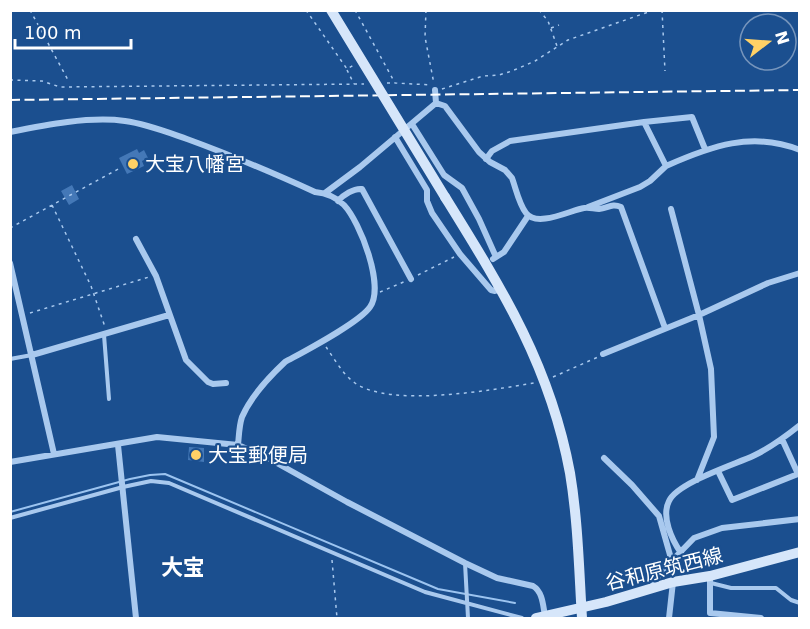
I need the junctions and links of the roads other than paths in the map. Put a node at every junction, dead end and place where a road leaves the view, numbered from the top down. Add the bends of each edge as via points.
1 (331, 10) edge
2 (435, 90) road end
3 (436, 103) junction
4 (644, 122) junction
5 (412, 124) junction
6 (10, 132) edge
7 (395, 137) junction
8 (705, 149) junction
9 (800, 150) edge
10 (486, 159) junction
11 (666, 166) junction
12 (325, 193) junction
13 (617, 196) junction
14 (338, 201) junction
15 (621, 207) junction
16 (585, 208) junction
17 (671, 209) dead end
18 (528, 216) junction
19 (136, 240) dead end
20 (490, 260) junction
21 (10, 263) edge
22 (800, 273) edge
23 (411, 279) road end
24 (501, 289) junction
25 (169, 315) junction
26 (699, 315) junction
27 (665, 328) junction
28 (105, 334) junction
29 (603, 354) road end
30 (32, 355) junction
31 (10, 359) edge
32 (226, 383) dead end
33 (109, 399) dead end
34 (800, 425) edge
35 (782, 439) junction
36 (118, 445) junction
37 (238, 445) junction
38 (54, 454) junction
39 (604, 458) dead end
40 (10, 462) edge
41 (718, 471) junction
42 (697, 480) junction
43 (123, 486) junction
44 (10, 518) edge
45 (800, 519) edge
46 (800, 552) edge
47 (681, 553) junction
48 (672, 562) junction
49 (465, 563) junction
50 (710, 580) junction
51 (673, 582) junction
52 (652, 587) junction
53 (800, 603) edge
54 (467, 605) junction
55 (582, 613) edge
56 (541, 617) edge
57 (136, 618) edge
58 (468, 618) edge
59 (522, 618) edge
60 (669, 618) edge
61 (761, 618) edge

1 - 20 street, bridge via 445,197
2 - 3 street
3 - 5 street
3 - 10 street via 445,106
4 - 8 street via 693,117
4 - 10 street via 510,141
4 - 11 street
5 - 7 street
5 - 20 street via 444,176 462,188 479,219
6 - 12 street via 43,125 123,120 150,126
7 - 12 street
7 - 24 street via 427,190 432,213 460,254 491,290
8 - 9 street via 764,140
8 - 11 street
10 - 18 street via 513,178
11 - 13 street via 650,181
12 - 14 street
13 - 15 street
13 - 16 street
14 - 23 street via 345,194 362,189
14 - 37 street via 351,214 363,238 376,293 373,303 365,313 285,362 249,403 241,420
15 - 16 street via 614,204
15 - 27 street
16 - 18 street via 555,217
17 - 26 street
18 - 20 street via 504,252
19 - 25 street via 155,275
20 - 24 street
21 - 30 street
22 - 26 street via 768,282
24 - 55 street via 532,349 557,420 578,535
25 - 28 street
25 - 32 street via 186,360 208,382
26 - 27 street
26 - 42 street via 711,369 714,437
27 - 29 street
28 - 30 street
28 - 33 lane
30 - 31 lane
30 - 38 street
34 - 35 street
35 - 41 street
35 - 41 street via 798,474 732,500
36 - 37 street via 157,437
36 - 38 street
36 - 43 street
37 - 49 street
38 - 40 street
39 - 48 street via 659,516
41 - 42 street
42 - 47 street via 669,500 666,510 670,533
43 - 44 lane
43 - 54 lane via 151,481 169,483 425,592
43 - 57 street
45 - 47 street via 722,528 694,538
46 - 50 street, 谷和原筑西線
47 - 48 street
48 - 52 street
49 - 54 lane
49 - 56 street via 497,578 533,586 537,589
50 - 51 street, 谷和原筑西線
50 - 53 lane via 731,588 776,588
50 - 61 street via 710,613
51 - 52 street, 谷和原筑西線
51 - 60 street
52 - 55 street, 谷和原筑西線
54 - 58 lane
54 - 59 lane
55 - 56 street, 谷和原筑西線

